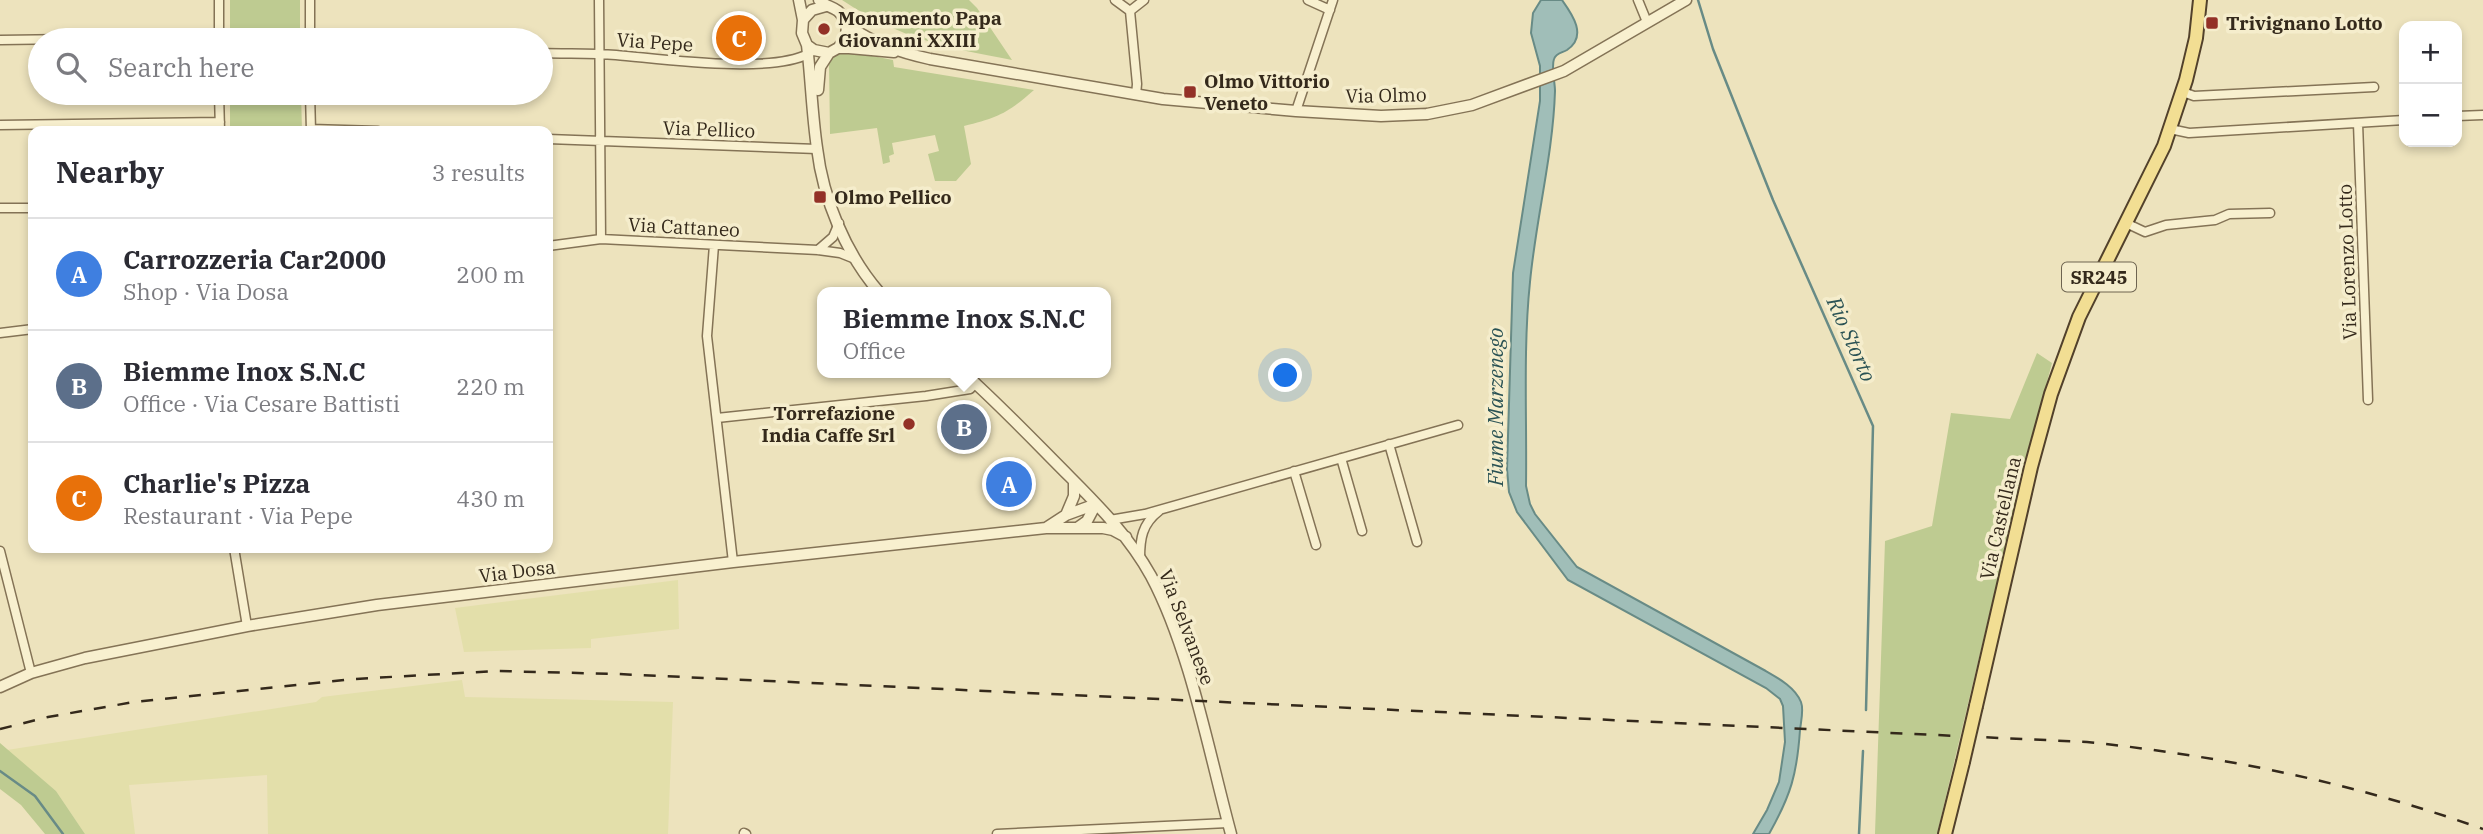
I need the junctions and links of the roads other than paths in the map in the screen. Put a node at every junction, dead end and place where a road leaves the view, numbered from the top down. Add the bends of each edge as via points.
1 (219, 0) edge
2 (310, 0) edge
3 (599, 0) edge
4 (799, 0) edge
5 (1115, 0) edge
6 (1144, 0) edge
7 (1308, 0) edge
8 (1333, 0) edge
9 (1638, 0) edge
10 (2200, 0) edge
11 (1685, 1) edge
12 (822, 3) edge
13 (1330, 9) junction
14 (1130, 10) junction
15 (803, 20) junction
16 (847, 24) junction
17 (1643, 25) junction
18 (219, 28) edge
19 (310, 28) edge
20 (0, 40) edge
21 (28, 40) edge
22 (808, 50) junction
23 (834, 50) junction
24 (898, 52) junction
25 (553, 53) edge
26 (599, 55) junction
27 (2374, 87) dead end
28 (2183, 92) junction
29 (1136, 95) junction
30 (219, 105) edge
31 (310, 105) edge
32 (1296, 111) junction
33 (2483, 115) edge
34 (2462, 116) edge
35 (2399, 120) edge
36 (2358, 123) junction
37 (0, 125) edge
38 (110, 126) edge
39 (220, 126) edge
40 (311, 126) edge
41 (816, 126) junction
42 (2170, 129) junction
43 (553, 139) edge
44 (600, 141) junction
45 (817, 149) junction
46 (0, 208) edge
47 (28, 208) edge
48 (2270, 213) dead end
49 (839, 223) junction
50 (2128, 224) junction
51 (601, 239) junction
52 (714, 244) junction
53 (553, 245) edge
54 (848, 246) junction
55 (818, 250) junction
56 (855, 259) junction
57 (875, 287) edge
58 (28, 330) edge
59 (0, 333) edge
60 (970, 378) edge
61 (976, 383) junction
62 (2368, 400) dead end
63 (717, 418) junction
64 (1458, 425) dead end
65 (1389, 444) junction
66 (1341, 458) junction
67 (1294, 471) junction
68 (1074, 481) junction
69 (1096, 504) junction
70 (1161, 509) junction
71 (1066, 515) junction
72 (1110, 520) junction
73 (1046, 528) junction
74 (1074, 529) junction
75 (1362, 531) dead end
76 (1126, 537) junction
77 (1417, 542) dead end
78 (1316, 545) dead end
79 (0, 551) edge
80 (235, 553) edge
81 (1140, 559) junction
82 (733, 562) junction
83 (247, 626) junction
84 (31, 673) junction
85 (0, 687) edge
86 (1230, 829) edge
87 (997, 834) edge
88 (1945, 834) edge

1 - 18 street
2 - 19 street
3 - 26 street
4 - 15 street
5 - 14 street
6 - 14 street
7 - 13 street
8 - 13 street
9 - 17 street
10 - 28 main road, Via Castellana / SR245
11 - 17 street, Via Olmo
12 - 15 street, Via Olmo
12 - 16 street, Via Olmo via 839,12
13 - 32 street
14 - 29 street
15 - 22 street
16 - 23 street via 846,38
16 - 24 street, Via Olmo
17 - 32 street, Via Olmo via 1564,71 1472,104 1427,114 1381,116
20 - 21 street
22 - 23 street, Via Olmo
22 - 26 street, Via Pepe via 780,63 753,64
22 - 41 street
23 - 24 street, Via Olmo
23 - 41 street via 820,67
24 - 29 street, Via Olmo
25 - 26 street, Via Pepe
26 - 44 street
27 - 28 street via 2194,96
28 - 42 main road, Via Castellana / SR245
29 - 32 street, Via Olmo
30 - 39 street
31 - 40 street
33 - 34 street
35 - 36 street
36 - 42 street via 2189,133
36 - 62 street, Via Lorenzo Lotto
37 - 38 street
41 - 45 street
42 - 50 main road, Via Castellana / SR245
43 - 44 street, Via Pellico
44 - 45 street, Via Pellico
44 - 51 street
45 - 49 street
46 - 47 street
48 - 50 street via 2230,214 2145,232
49 - 54 street
49 - 55 street via 834,237
50 - 88 main road, Via Castellana / SR245, bridge via 2080,317 2054,384
51 - 52 street, Via Cattaneo
51 - 53 street, Via Cattaneo
52 - 55 street, Via Cattaneo
52 - 63 street via 707,336
54 - 55 street, Via Cattaneo
54 - 56 street
55 - 56 street, Via Cattaneo
56 - 57 street
58 - 59 street
60 - 61 street, Via Selvanese
61 - 63 street via 970,389 938,394
61 - 68 street, Via Selvanese
63 - 82 street
64 - 65 street
65 - 66 street
65 - 77 street
66 - 67 street
66 - 75 street
67 - 70 street
67 - 78 street
68 - 69 street, Via Selvanese
68 - 71 street
69 - 71 street
69 - 72 street, Via Selvanese
69 - 74 street via 1087,521
70 - 72 street
70 - 81 street via 1146,523
71 - 73 street
72 - 76 street, Via Selvanese
73 - 74 street, Via Dosa
73 - 82 street, Via Dosa
74 - 76 street, Via Dosa via 1103,528
76 - 81 street, Via Selvanese
79 - 84 street
80 - 83 street
81 - 86 street, Via Selvanese via 1184,659
82 - 83 street, Via Dosa via 377,605
83 - 84 street, Via Dosa
84 - 85 street, Via Dosa
86 - 87 street

